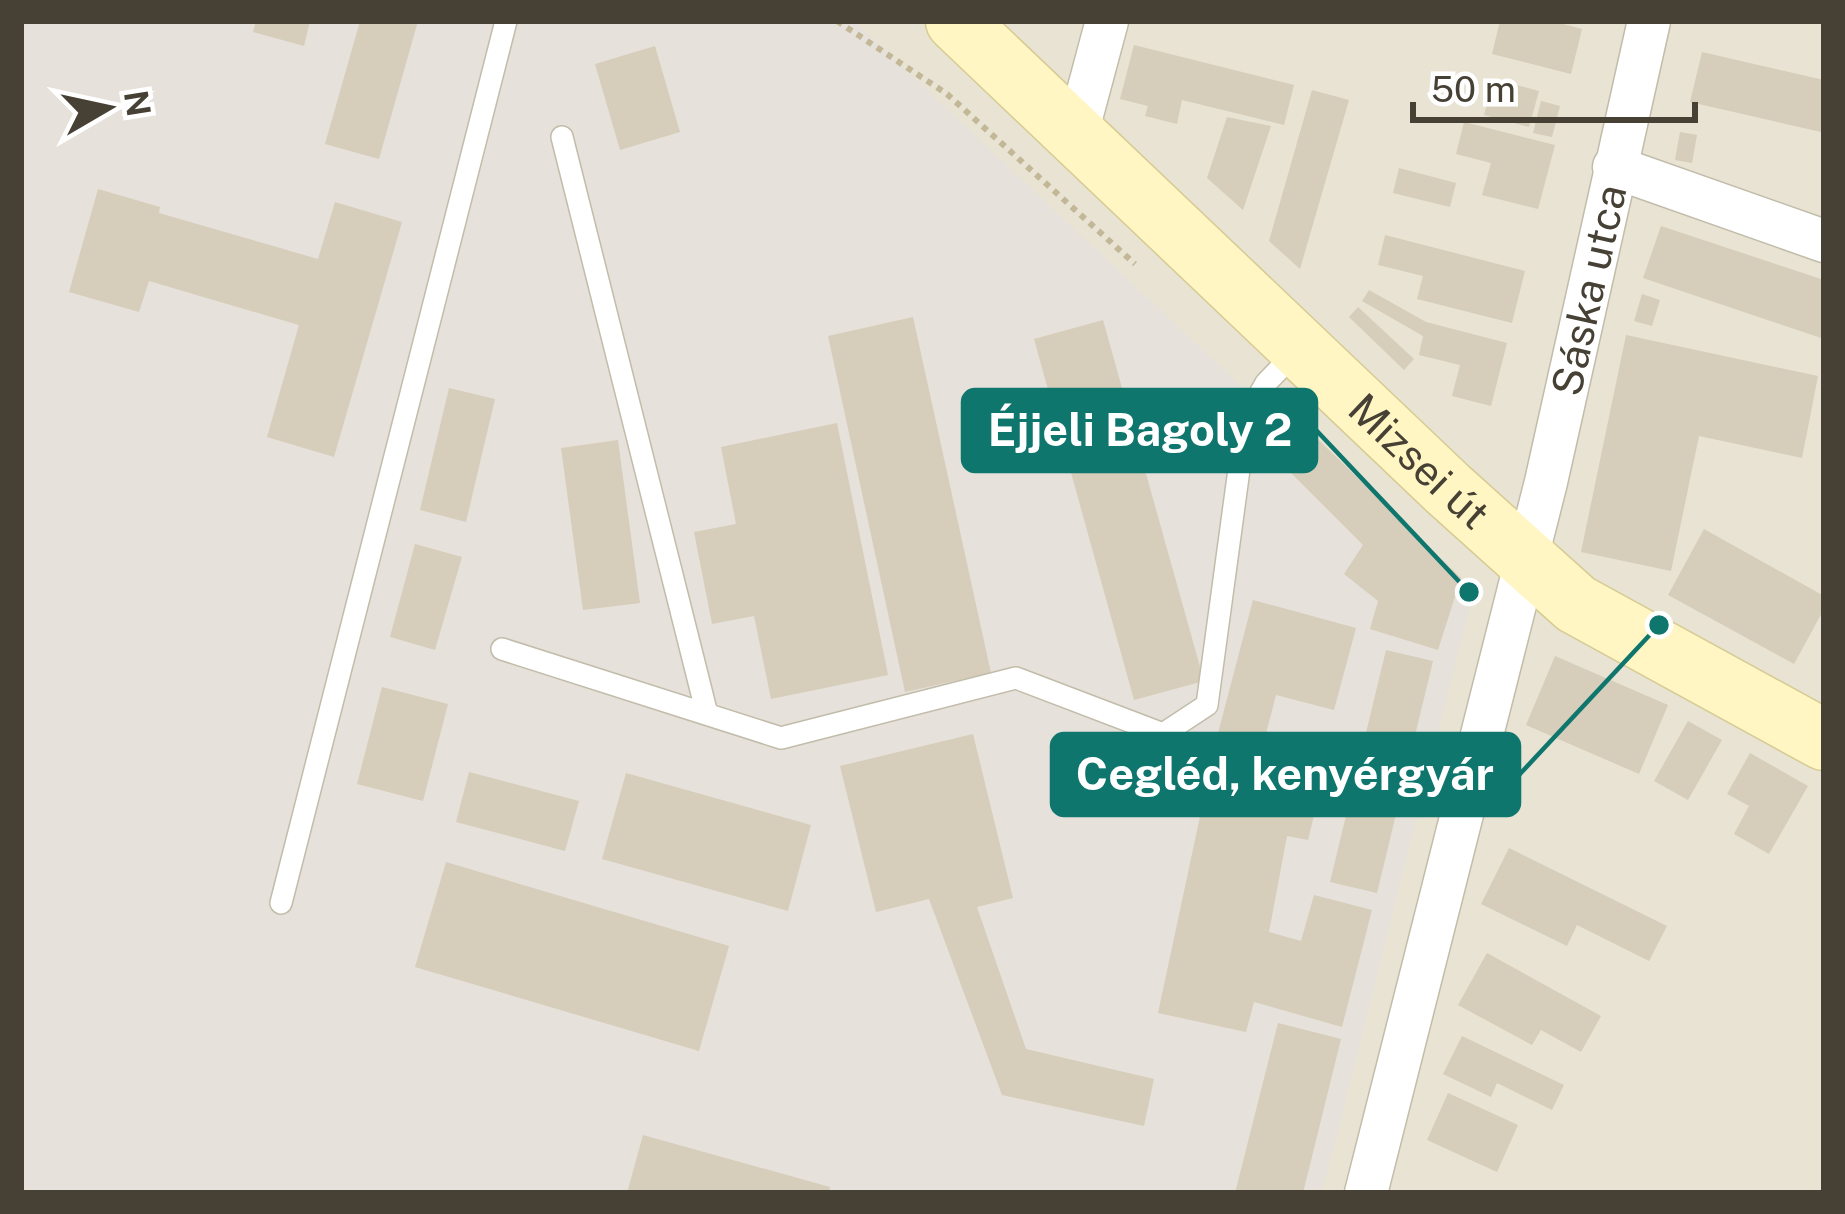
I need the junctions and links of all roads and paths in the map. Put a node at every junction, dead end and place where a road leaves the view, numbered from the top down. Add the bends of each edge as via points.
1 (506, 21) edge
2 (837, 21) edge
3 (956, 21) edge
4 (1107, 21) edge
5 (1649, 21) edge
6 (1077, 133) junction
7 (562, 137) dead end
8 (1614, 167) junction
9 (1824, 242) edge
10 (1136, 265) dead end
11 (1301, 347) junction
12 (1526, 559) junction
13 (502, 649) dead end
14 (706, 714) junction
15 (1824, 740) edge
16 (281, 903) dead end
17 (1366, 1193) edge

1 - 16 lane
2 - 10 path via 946,94
3 - 6 main road, Mizsei út
4 - 6 street
5 - 8 street, Sáska utca
6 - 11 main road, Mizsei út
7 - 14 lane
8 - 9 street
8 - 12 street, Sáska utca
11 - 12 main road, Mizsei út
11 - 14 lane via 1265,383 1246,418 1207,705 1163,734 1016,678 781,738
12 - 15 main road, Mizsei út via 1576,604
12 - 17 street, Sáska utca
13 - 14 lane

